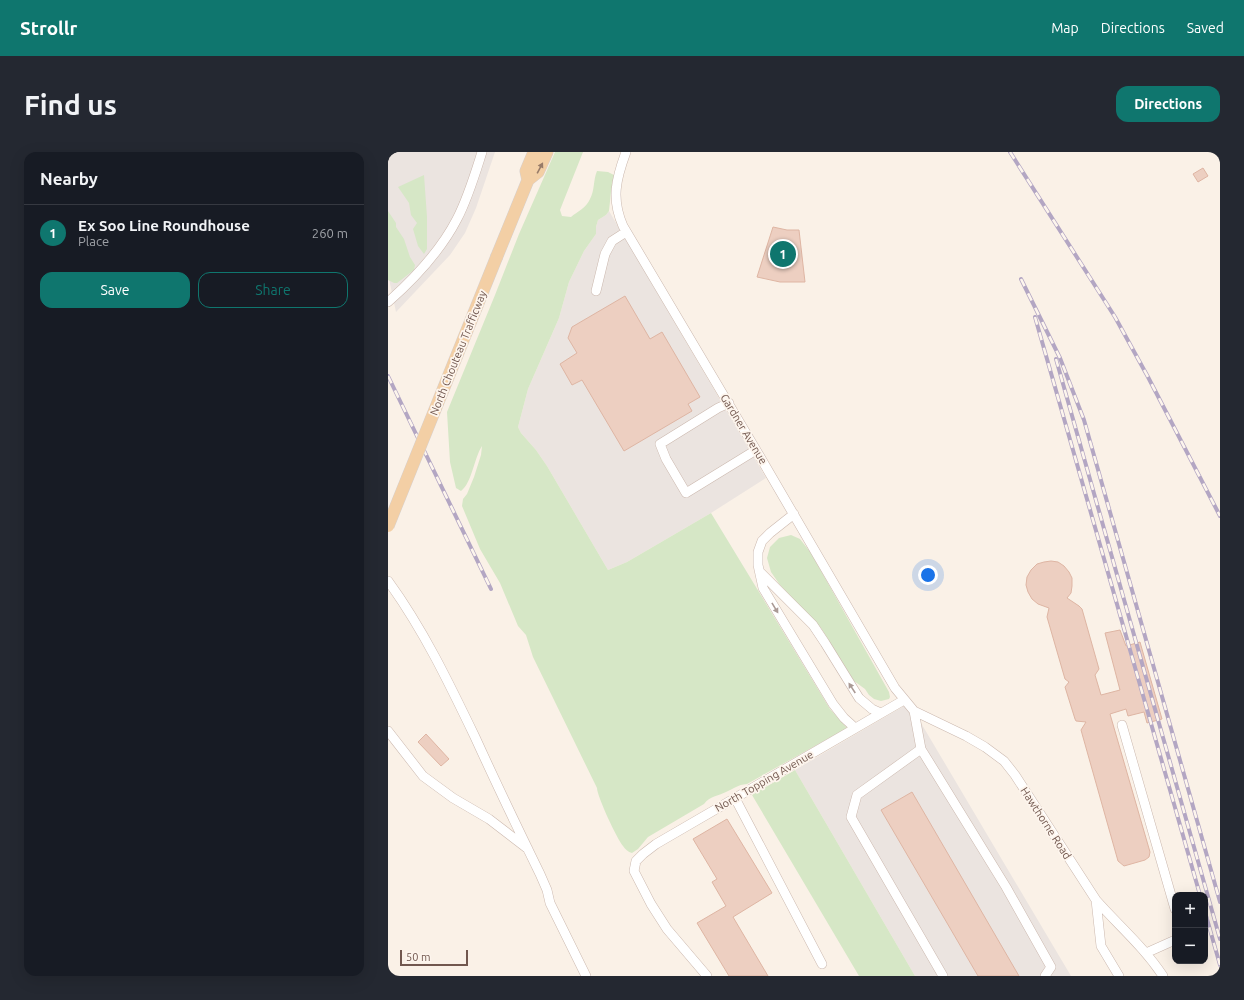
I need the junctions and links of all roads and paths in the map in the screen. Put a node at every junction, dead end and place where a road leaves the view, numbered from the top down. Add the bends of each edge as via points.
1 (482, 152) edge
2 (534, 152) edge
3 (548, 152) edge
4 (626, 152) edge
5 (528, 180) junction
6 (626, 232) junction
7 (596, 291) dead end
8 (388, 302) edge
9 (729, 403) junction
10 (756, 450) junction
11 (794, 514) junction
12 (388, 526) edge
13 (760, 572) junction
14 (388, 580) edge
15 (904, 700) junction
16 (914, 711) junction
17 (881, 713) junction
18 (1122, 725) dead end
19 (855, 728) junction
20 (388, 731) edge
21 (921, 749) junction
22 (735, 798) junction
23 (528, 850) junction
24 (1172, 899) edge
25 (1096, 900) junction
26 (1172, 941) edge
27 (1146, 953) junction
28 (822, 964) dead end
29 (586, 976) edge
30 (707, 976) edge
31 (943, 976) edge
32 (1045, 976) edge
33 (1119, 976) edge
34 (1163, 976) edge

1 - 8 street via 457,220 428,262
2 - 5 main road, North Chouteau Trafficway via 526,172
5 -> 3 main road, North Chouteau Trafficway via 538,172
4 - 6 street, Gardner Avenue via 617,181 615,202
5 - 12 main road, North Chouteau Trafficway, bridge
6 - 7 street via 612,241 605,254
6 - 9 street, Gardner Avenue
9 - 10 street, Gardner Avenue
9 - 10 street via 660,444 666,459 686,493
10 - 11 street, Gardner Avenue
11 - 13 street via 762,541 757,558
11 - 15 street, Gardner Avenue
17 -> 13 street via 859,698 813,625
13 -> 19 street via 764,588 833,704
14 - 23 street via 440,666
15 - 16 street, Hawthorne Road
15 - 17 street, North Topping Avenue
16 - 21 street
16 - 25 street, Hawthorne Road via 966,736 1004,761
17 - 19 street, North Topping Avenue
18 - 24 street
19 - 22 street, North Topping Avenue
20 - 23 street via 423,776 453,798 489,819
21 - 31 street via 858,795 851,817
21 - 32 street via 1006,887 1051,967
22 - 28 street
22 - 30 street, North Topping Avenue via 656,844 636,861 634,871 667,929
23 - 29 street via 547,890 550,903
25 - 27 street, Hawthorne Road
25 - 33 street via 1101,946
26 - 27 street
27 - 34 street, Hawthorne Road

